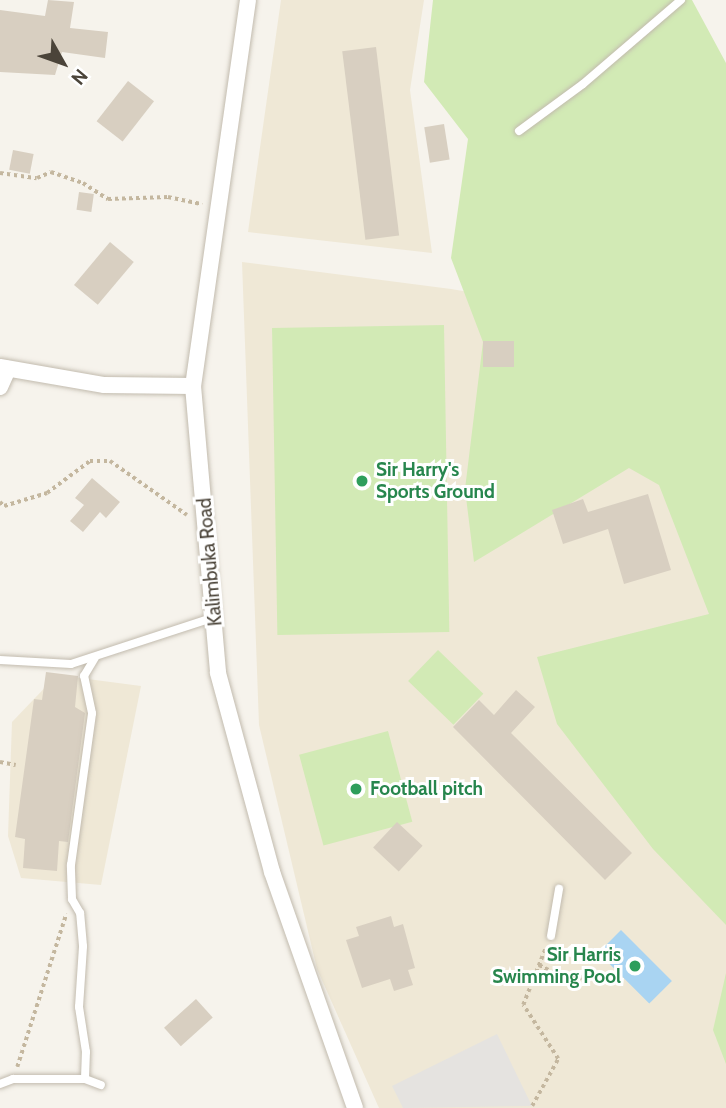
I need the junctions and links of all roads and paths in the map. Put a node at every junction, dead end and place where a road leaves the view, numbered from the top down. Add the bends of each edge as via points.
1 (248, 0) edge
2 (681, 0) edge
3 (519, 131) dead end
4 (0, 173) edge
5 (218, 206) junction
6 (4, 368) edge
7 (193, 386) junction
8 (0, 387) edge
9 (0, 502) edge
10 (207, 540) junction
11 (215, 617) junction
12 (95, 657) junction
13 (0, 660) edge
14 (0, 762) edge
15 (16, 765) dead end
16 (559, 889) dead end
17 (72, 899) junction
18 (551, 936) joint
19 (539, 965) junction
20 (591, 970) dead end
21 (13, 1079) junction
22 (85, 1079) junction
23 (0, 1084) edge
24 (101, 1085) dead end
25 (533, 1106) dead end
26 (355, 1108) edge

1 - 5 street, Kalimbuka Road
2 - 3 lane via 583,84
4 - 5 path via 37,178 51,172 83,183 108,199 168,198
5 - 7 street, Kalimbuka Road
6 - 7 street via 104,385
6 - 8 street
7 - 10 street, Kalimbuka Road
9 - 10 path via 4,506 47,493 90,461 110,461 192,518
10 - 11 street, Kalimbuka Road
11 - 12 lane
11 - 26 street, Kalimbuka Road via 218,673 272,872
12 - 13 lane via 55,665
12 - 17 lane via 84,676 92,713 71,865
14 - 15 path
16 - 18 lane
17 - 21 path via 52,946
17 - 22 lane via 80,913 83,946 79,1007
18 - 19 path
19 - 20 path via 574,982
19 - 25 path via 523,1005 558,1059
21 - 22 lane
21 - 23 lane
22 - 24 lane

